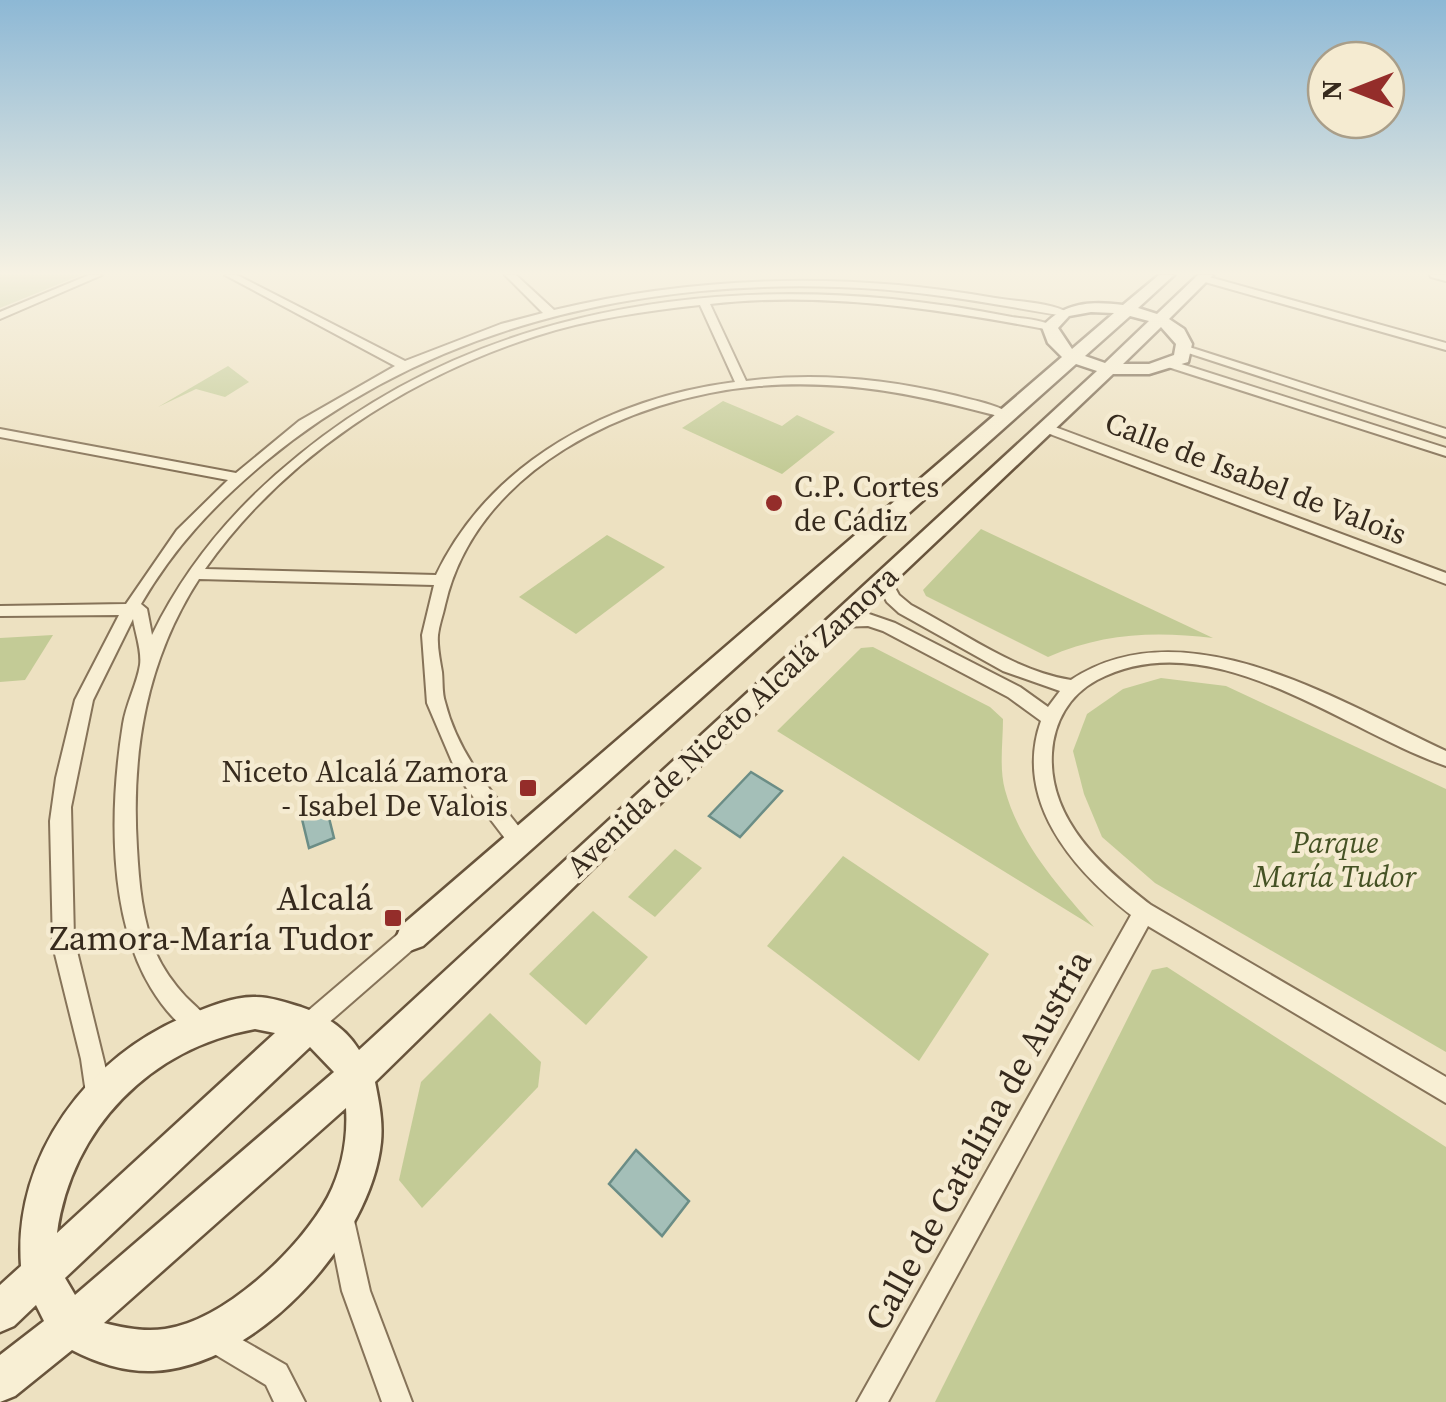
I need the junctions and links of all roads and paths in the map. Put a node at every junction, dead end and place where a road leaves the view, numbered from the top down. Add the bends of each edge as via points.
1 (356, 340) edge
2 (462, 340) edge
3 (511, 340) edge
4 (722, 340) edge
5 (1056, 340) edge
6 (1089, 340) edge
7 (1137, 340) edge
8 (1183, 340) edge
9 (1186, 349) junction
10 (1072, 355) junction
11 (403, 365) junction
12 (1172, 365) junction
13 (1108, 368) junction
14 (742, 385) junction
15 (382, 400) junction
16 (1006, 414) junction
17 (1048, 428) junction
18 (0, 433) edge
19 (1446, 434) edge
20 (1446, 452) edge
21 (236, 477) junction
22 (194, 574) junction
23 (1446, 579) edge
24 (440, 580) junction
25 (883, 580) junction
26 (130, 607) junction
27 (0, 611) edge
28 (838, 621) junction
29 (148, 666) junction
30 (1074, 686) junction
31 (1052, 719) junction
32 (1446, 759) edge
33 (520, 842) junction
34 (1144, 912) junction
35 (412, 936) joint
36 (310, 1024) junction
37 (199, 1025) junction
38 (356, 1076) junction
39 (1446, 1091) edge
40 (97, 1099) junction
41 (340, 1213) junction
42 (41, 1278) junction
43 (0, 1312) edge
44 (70, 1326) junction
45 (211, 1336) junction
46 (0, 1381) edge
47 (290, 1402) edge
48 (397, 1402) edge
49 (872, 1402) edge

1 - 11 street
2 - 11 street
3 - 15 street
4 - 14 street
5 - 10 street
6 - 10 street, Avenida de Niceto Alcalá Zamora
7 - 13 street, Avenida de Niceto Alcalá Zamora
8 - 9 street
9 - 12 street
9 - 19 street
10 - 13 street
10 - 16 street, Avenida de Niceto Alcalá Zamora
11 - 15 street via 405,373
11 - 21 street via 283,437
12 - 13 street
12 - 20 street
13 - 17 street, Avenida de Niceto Alcalá Zamora
14 - 16 street via 874,384
14 - 24 street via 678,396 559,444 509,480 468,526
15 - 22 street via 293,462 240,513
16 - 33 street, Avenida de Niceto Alcalá Zamora
17 - 23 street, Calle de Isabel de Valois
17 - 25 street, Avenida de Niceto Alcalá Zamora
18 - 21 street
21 - 26 street via 184,527
22 - 24 street
22 - 29 street
24 - 33 street via 428,661 435,706 471,784
25 - 28 street, Avenida de Niceto Alcalá Zamora
25 - 30 street via 905,608 1028,675
26 - 27 street
26 - 29 street via 142,615
26 - 40 street via 83,700 60,817 64,945 96,1068
28 - 31 street via 889,627
28 - 38 street, Avenida de Niceto Alcalá Zamora
29 - 37 street via 134,708 123,804 132,917 151,972
30 - 31 street
30 - 32 street via 1134,661 1190,659 1250,671
31 - 34 street via 1041,754 1043,782 1059,824 1108,885
33 - 35 street, Avenida de Niceto Alcalá Zamora
34 - 39 street
34 - 49 street, Calle de Catalina de Austria
35 - 36 street, Avenida de Niceto Alcalá Zamora
36 - 37 street via 256,1013
36 - 38 street via 338,1044
36 - 42 street, Avenida de Niceto Alcalá Zamora
37 - 40 street via 143,1056
38 - 41 street via 364,1110 361,1153
38 - 44 street, Avenida de Niceto Alcalá Zamora
40 - 42 street via 52,1171 38,1230
41 - 45 street via 279,1290
41 - 48 street via 356,1292
42 - 43 street, Avenida de Niceto Alcalá Zamora
42 - 44 street
44 - 45 street via 103,1345 148,1351
44 - 46 street, Avenida de Niceto Alcalá Zamora
45 - 47 street via 276,1374

